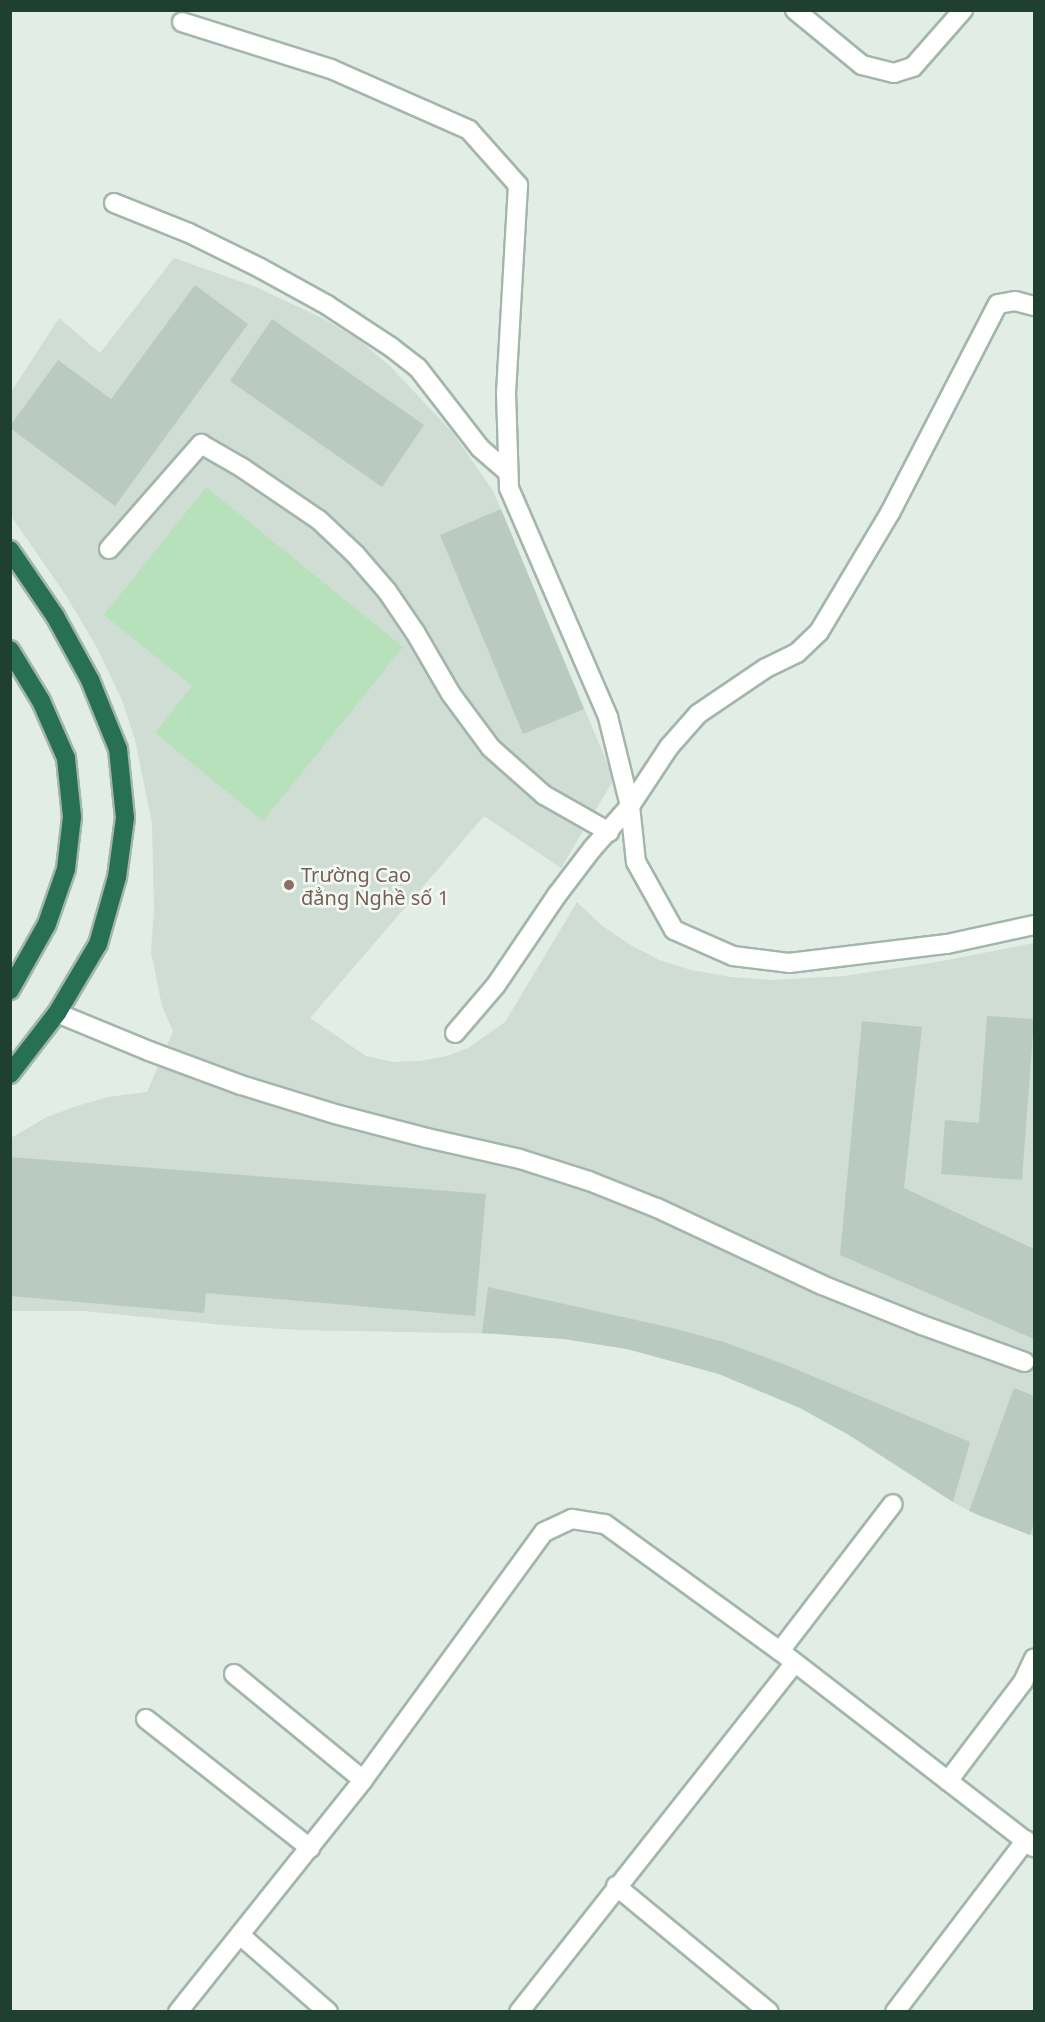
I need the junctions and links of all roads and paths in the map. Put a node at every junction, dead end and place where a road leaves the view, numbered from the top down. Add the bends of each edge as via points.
1 (795, 10) edge
2 (963, 10) edge
3 (182, 22) dead end
4 (114, 202) dead end
5 (1035, 306) edge
6 (508, 472) junction
7 (109, 549) dead end
8 (10, 550) edge
9 (10, 650) edge
10 (630, 806) junction
11 (609, 832) junction
12 (1035, 925) edge
13 (10, 990) edge
14 (57, 1013) junction
15 (455, 1033) dead end
16 (10, 1074) edge
17 (1025, 1362) dead end
18 (893, 1504) dead end
19 (780, 1651) junction
20 (1035, 1658) edge
21 (794, 1664) junction
22 (234, 1674) dead end
23 (146, 1719) dead end
24 (363, 1780) junction
25 (948, 1781) junction
26 (1030, 1843) edge
27 (310, 1848) junction
28 (616, 1887) junction
29 (240, 1935) junction
30 (178, 2012) edge
31 (328, 2012) edge
32 (519, 2012) edge
33 (769, 2012) edge
34 (895, 2012) edge

1 - 2 street via 862,65 894,73 913,68
3 - 6 street via 331,69 469,130 518,184 506,392
4 - 6 street via 260,268 391,347 418,368 480,448
5 - 10 street via 1015,300 998,304 890,513 819,632 797,653 766,668 698,714 669,747
6 - 10 street via 509,488 608,717
7 - 11 street via 201,444 303,509 355,554 387,591 470,722 507,764 544,795
8 - 14 highway via 55,616 90,680 118,749 124,807 117,877 98,944
9 - 13 highway via 41,702 66,758 72,817 66,869 47,924
10 - 11 street
10 - 12 street via 636,862 674,930 733,956 779,963 816,962 947,944
11 - 15 street via 557,895 496,985
14 - 16 highway
14 - 17 street via 241,1085 589,1181 657,1208 822,1285
18 - 19 street
19 - 21 street
19 - 24 street via 605,1524 572,1519 544,1532
20 - 25 street via 1023,1682
21 - 25 street
21 - 28 street
22 - 24 street
23 - 27 street
24 - 27 street
25 - 26 street
26 - 34 street
27 - 29 street
28 - 32 street
28 - 33 street
29 - 30 street
29 - 31 street

